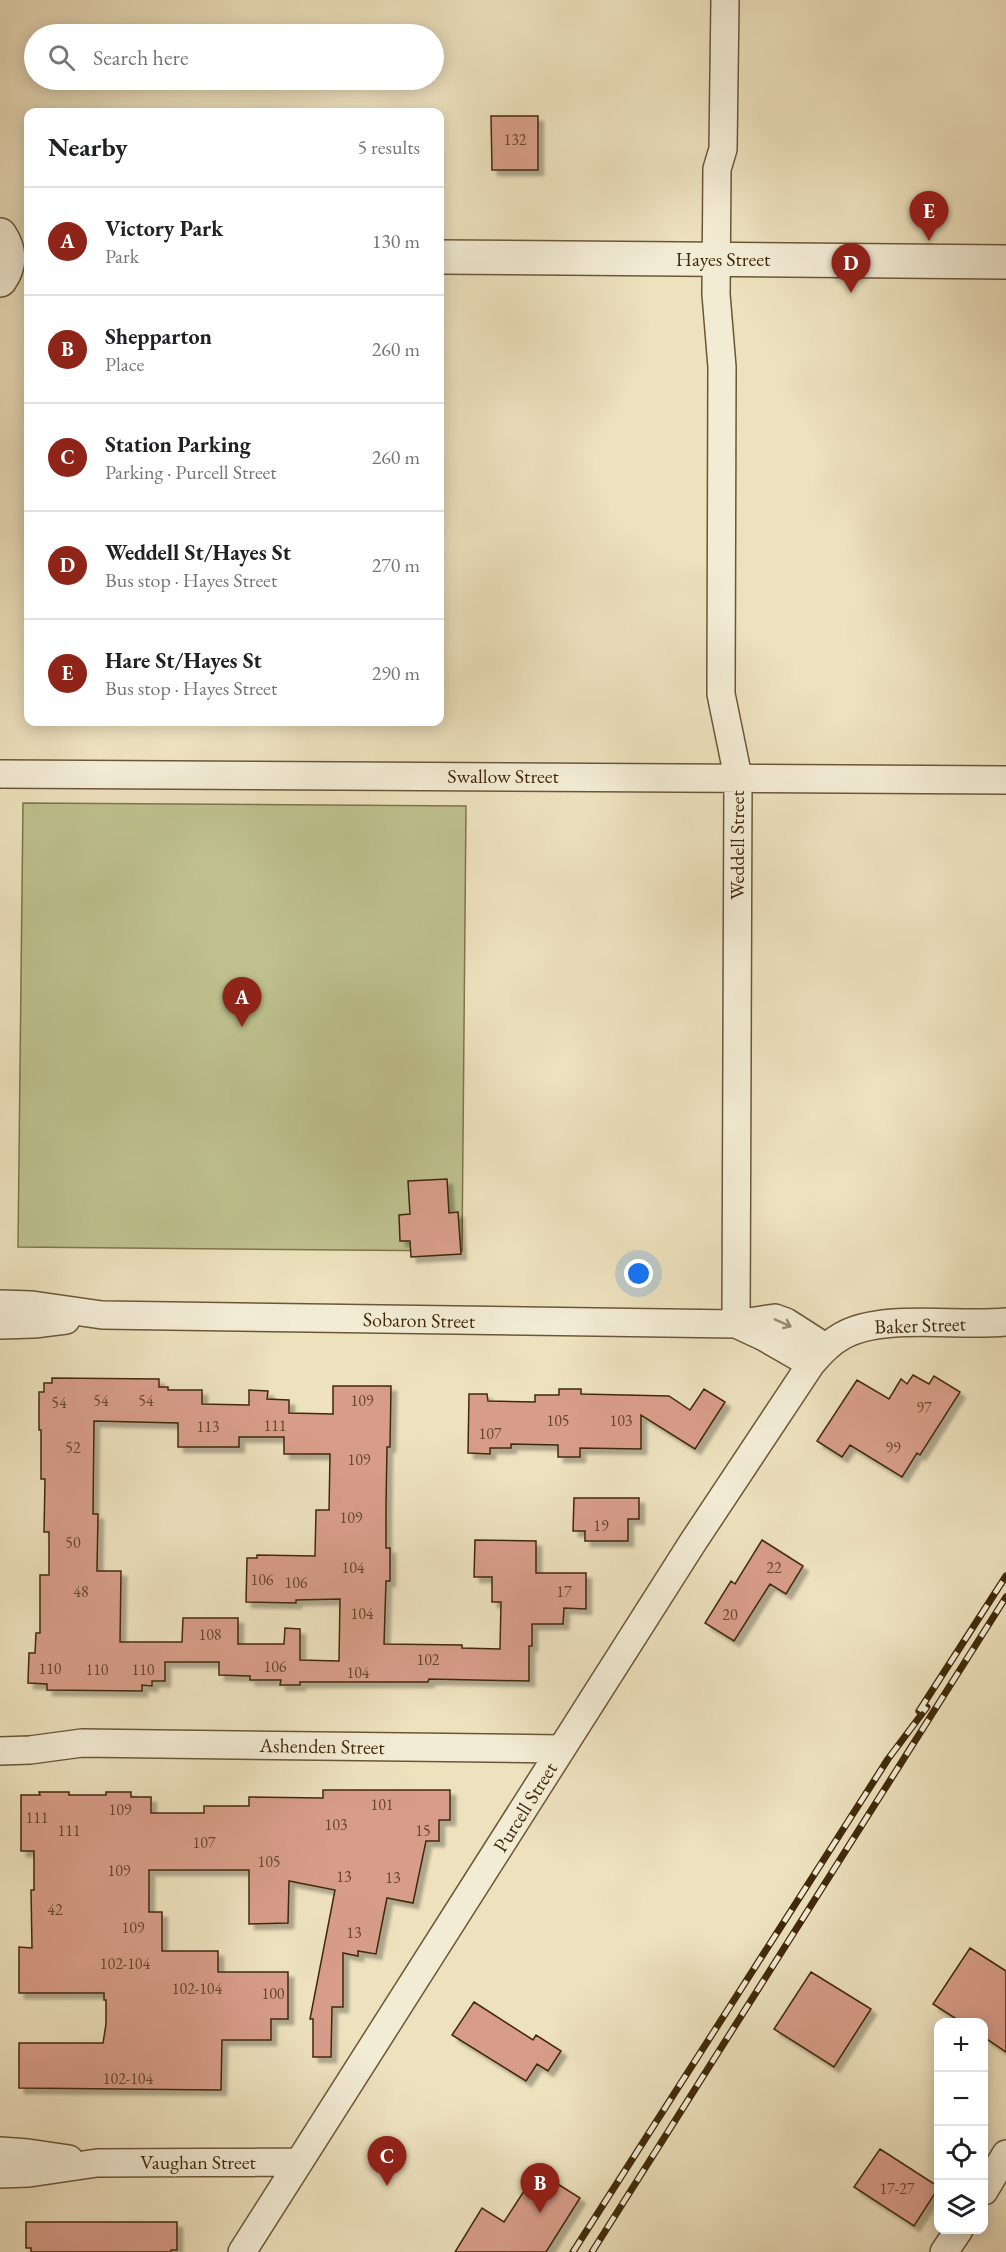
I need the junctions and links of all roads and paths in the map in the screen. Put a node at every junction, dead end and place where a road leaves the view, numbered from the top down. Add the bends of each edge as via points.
1 (725, 0) edge
2 (12, 242) edge
3 (444, 257) edge
4 (724, 259) junction
5 (1006, 262) edge
6 (24, 278) edge
7 (0, 280) edge
8 (0, 285) edge
9 (0, 774) edge
10 (738, 777) junction
11 (1006, 780) edge
12 (0, 1304) edge
13 (102, 1315) junction
14 (1006, 1322) edge
15 (0, 1324) edge
16 (736, 1324) junction
17 (818, 1356) junction
18 (0, 1732) edge
19 (82, 1743) junction
20 (561, 1749) junction
21 (0, 1751) edge
22 (0, 2151) edge
23 (1006, 2154) edge
24 (299, 2162) junction
25 (97, 2163) junction
26 (0, 2174) edge
27 (993, 2185) edge
28 (956, 2234) edge
29 (242, 2252) edge
30 (944, 2252) edge

1 - 4 street, Weddell Street via 723,149 732,167
2 - 7 street via 7,268
3 - 4 street, Hayes Street
4 - 5 street, Hayes Street
4 - 10 street, Weddell Street via 731,295 722,367 721,694
6 - 8 street
9 - 10 street, Swallow Street
10 - 11 street, Swallow Street
10 - 16 street, Weddell Street
12 - 13 street, Sobaron Street
13 - 15 street, Sobaron Street
13 - 16 street, Sobaron Street
14 - 17 street, Baker Street via 869,1326 839,1337
16 - 17 street, Sobaron Street via 775,1318 786,1322
17 - 20 street, Purcell Street
18 - 19 street, Ashenden Street
19 - 20 street, Ashenden Street
19 - 21 street, Ashenden Street
20 - 24 street, Purcell Street
22 - 25 street, Vaughan Street
23 - 27 street
24 - 25 street, Vaughan Street
24 - 29 street, Purcell Street
25 - 26 street, Vaughan Street
28 - 30 street

